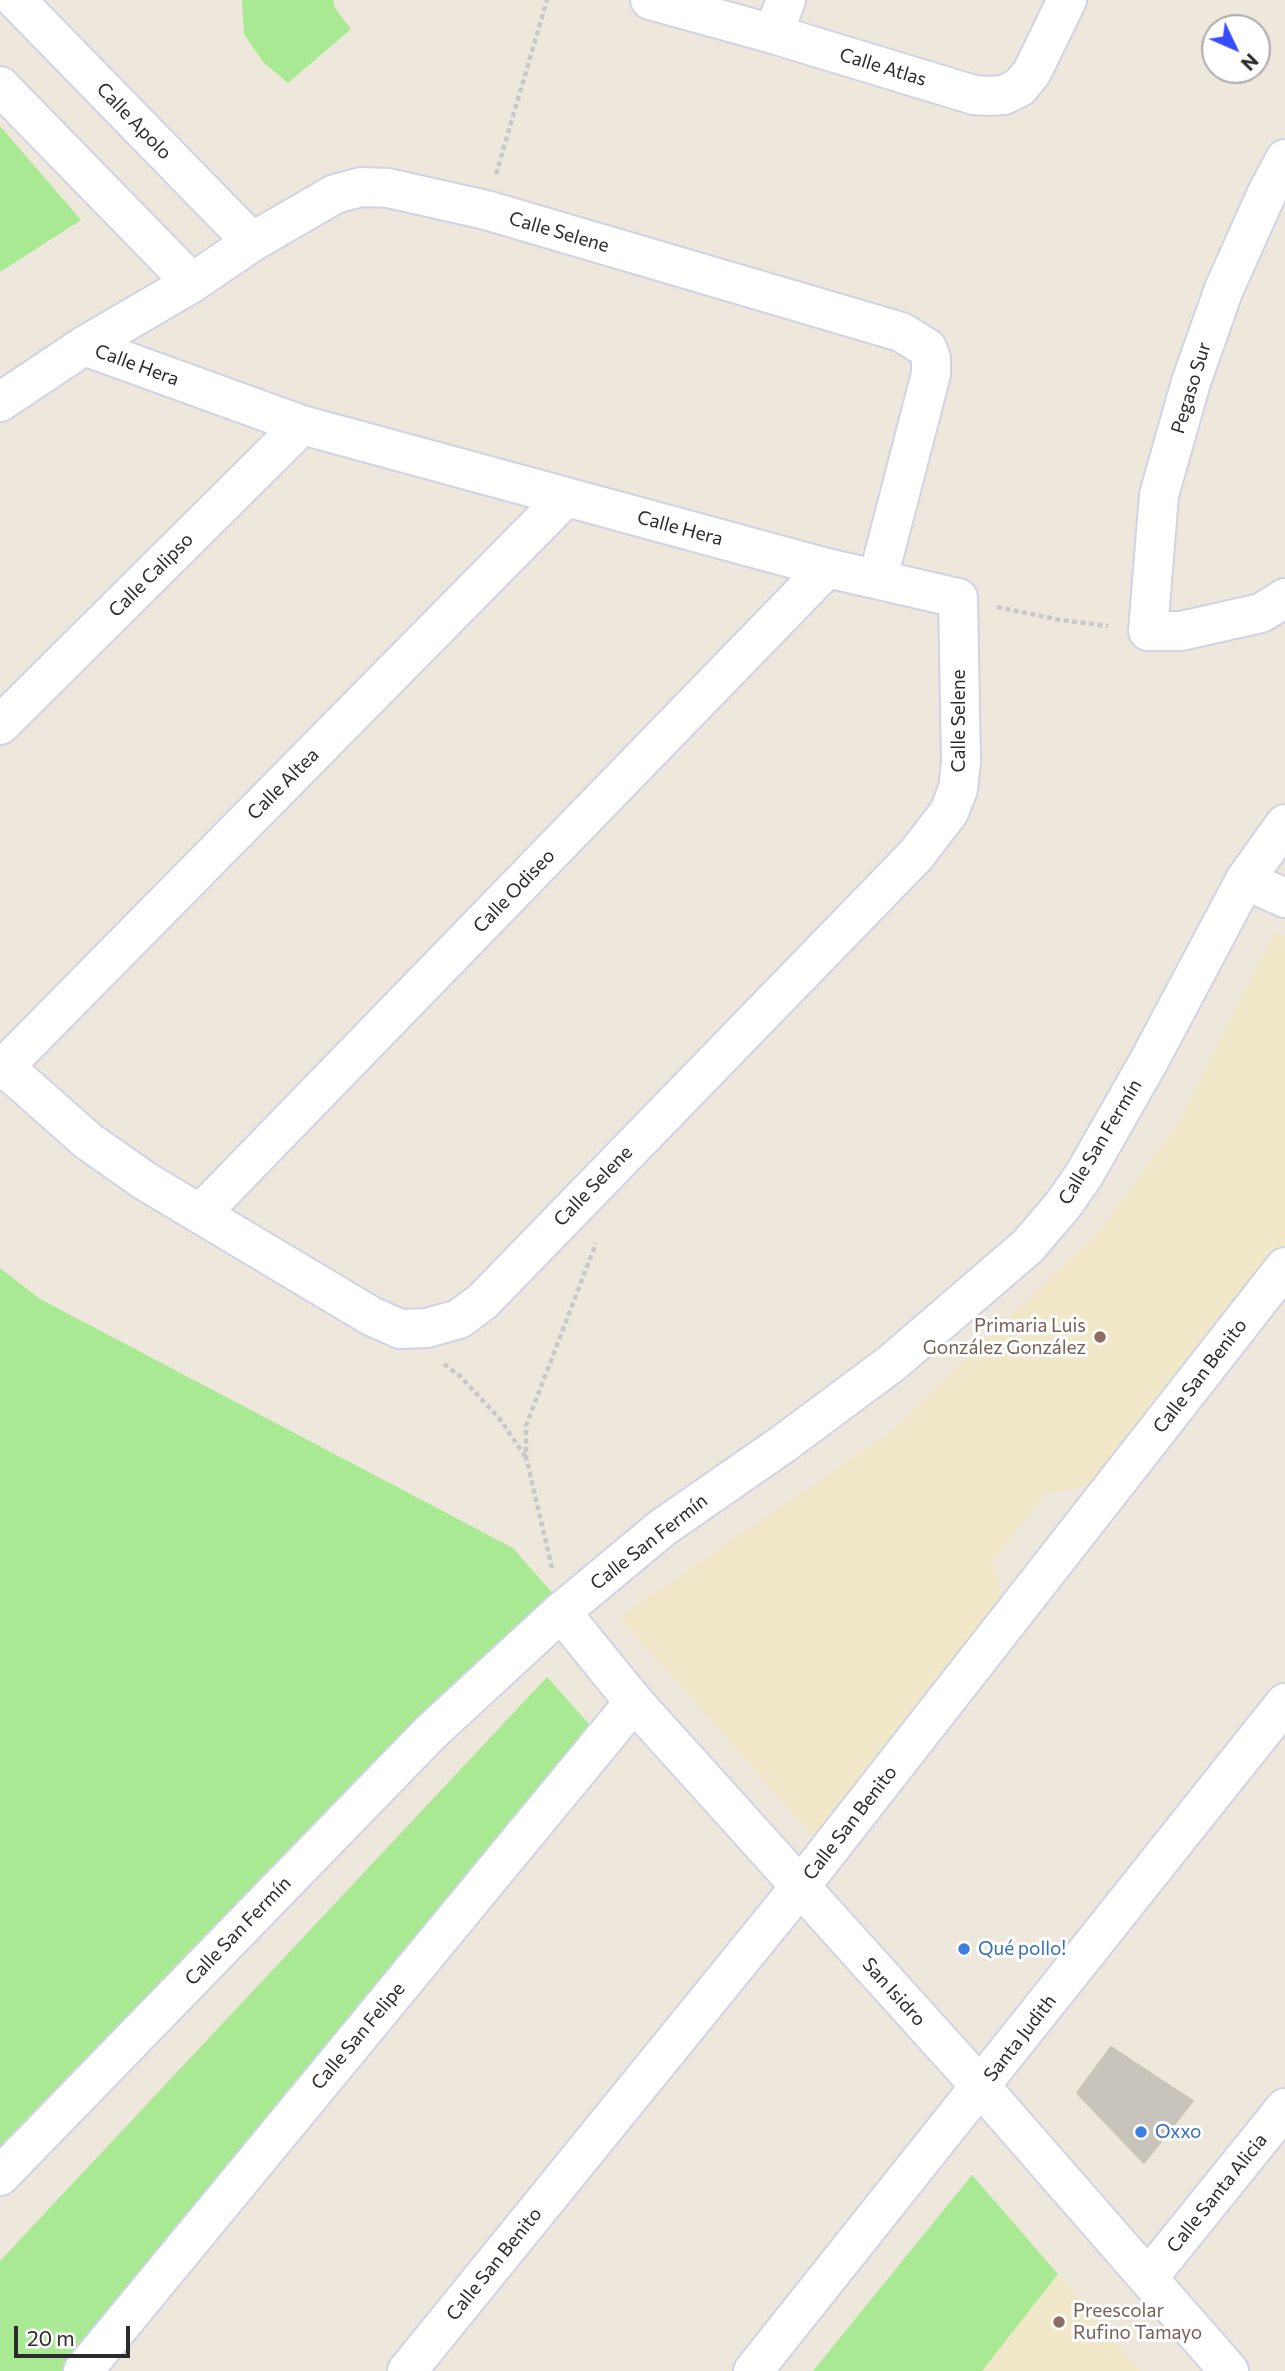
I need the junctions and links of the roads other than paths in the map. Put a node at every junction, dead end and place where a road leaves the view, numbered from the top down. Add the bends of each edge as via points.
1 (16, 0) edge
2 (650, 0) edge
3 (1067, 0) edge
4 (780, 17) edge
5 (0, 86) edge
6 (1285, 159) edge
7 (1276, 199) edge
8 (252, 242) junction
9 (192, 283) junction
10 (84, 346) junction
11 (0, 402) edge
12 (302, 425) junction
13 (566, 496) junction
14 (827, 568) junction
15 (878, 578) junction
16 (957, 598) joint
17 (1285, 598) edge
18 (0, 725) edge
19 (1285, 824) edge
20 (1245, 880) junction
21 (1285, 898) edge
22 (1, 1067) edge
23 (200, 1214) junction
24 (1285, 1267) edge
25 (561, 1612) junction
26 (634, 1702) junction
27 (1285, 1703) edge
28 (799, 1888) junction
29 (981, 2087) junction
30 (1285, 2108) edge
31 (0, 2176) edge
32 (1148, 2278) junction
33 (83, 2371) edge
34 (407, 2371) edge
35 (753, 2371) edge
36 (1229, 2371) edge

1 - 8 street, Calle Apolo
2 - 4 street, Calle Atlas
3 - 4 street, Calle Atlas via 1032,72 1020,87 1004,95 974,95
5 - 9 street
6 - 7 street, Pegaso Sur
7 - 17 street, Pegaso Sur via 1224,289 1191,382 1159,495 1147,631 1181,631 1261,613
8 - 9 street, Calle Selene
8 - 15 street, Calle Selene via 335,194 361,187 388,188 486,210 901,332 927,348 930,374
9 - 10 street, Calle Selene
10 - 11 street, Calle Selene
10 - 12 street, Calle Hera
12 - 13 street, Calle Hera
12 - 18 street, Calle Calipso
13 - 14 street, Calle Hera
13 - 22 street, Calle Altea
14 - 15 street, Calle Hera
14 - 23 street, Calle Odiseo
15 - 16 street, Calle Hera
16 - 23 street, Calle Selene via 961,762 949,812 916,855 483,1300 459,1319 427,1328 400,1329
19 - 20 street, Calle San Fermín
20 - 21 street
20 - 25 street, Calle San Fermín via 1117,1119 1063,1205 1028,1246 892,1363 662,1528
22 - 23 street, Calle Selene via 89,1141
24 - 28 street, Calle San Benito
25 - 26 street, San Isidro
25 - 31 street, Calle San Fermín via 431,1732
26 - 28 street, San Isidro
26 - 33 street, Calle San Felipe
27 - 29 street, Santa Judith
28 - 29 street, San Isidro
28 - 34 street, Calle San Benito
29 - 32 street, San Isidro
29 - 35 street, Santa Judith
30 - 32 street, Calle Santa Alicia
32 - 36 street, San Isidro

